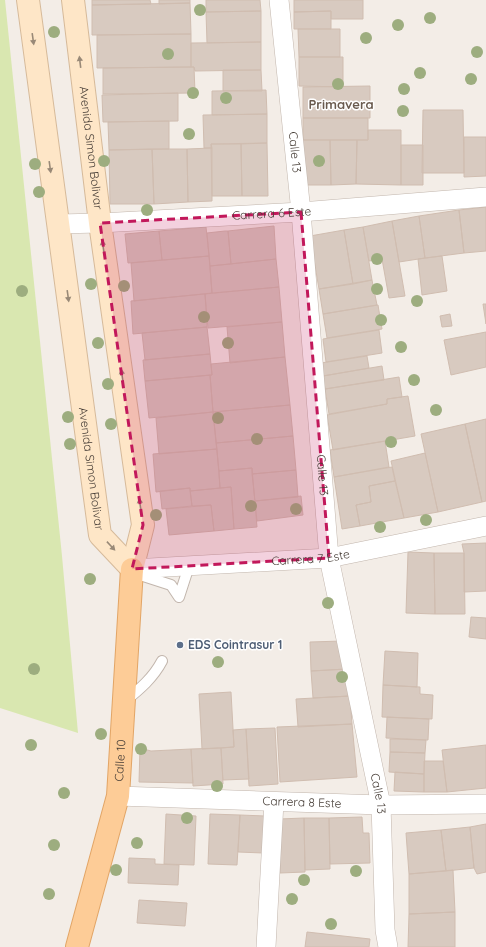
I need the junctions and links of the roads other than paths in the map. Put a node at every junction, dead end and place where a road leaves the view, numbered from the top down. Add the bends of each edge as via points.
1 (28, 0) edge
2 (72, 0) edge
3 (279, 0) edge
4 (486, 198) edge
5 (301, 212) junction
6 (100, 223) junction
7 (58, 224) junction
8 (486, 526) edge
9 (329, 558) junction
10 (189, 566) junction
11 (132, 571) junction
12 (162, 661) dead end
13 (124, 702) junction
14 (118, 796) junction
15 (274, 802) junction
16 (486, 804) edge
17 (381, 805) junction
18 (77, 947) edge
19 (266, 947) edge
20 (388, 947) edge

1 -> 7 main road, Avenida Simon Bolivar
6 -> 2 main road, Avenida Simon Bolivar
3 - 5 street, Calle 13
4 - 5 street, Carrera 6 Este
5 - 6 street, Carrera 6 Este
5 - 9 street, Calle 13
6 - 7 street, Carrera 6 Este
11 -> 6 main road, Avenida Simon Bolivar via 143,525
7 -> 11 main road, Avenida Simon Bolivar via 100,535
8 - 9 street, Carrera 7 Este
9 - 10 street, Carrera 7 Este
9 - 17 street, Calle 13
10 - 11 street, Carrera 7 Este
10 - 11 lane via 179,597 171,585
11 - 13 main road, Calle 10
12 - 13 lane via 144,686
13 - 14 main road, Calle 10
14 - 15 street, Carrera 8 Este
14 - 18 main road, Calle 10
15 - 17 street, Carrera 8 Este
15 - 19 street
16 - 17 street, Carrera 8 Este
17 - 20 street, Calle 13 via 385,930

